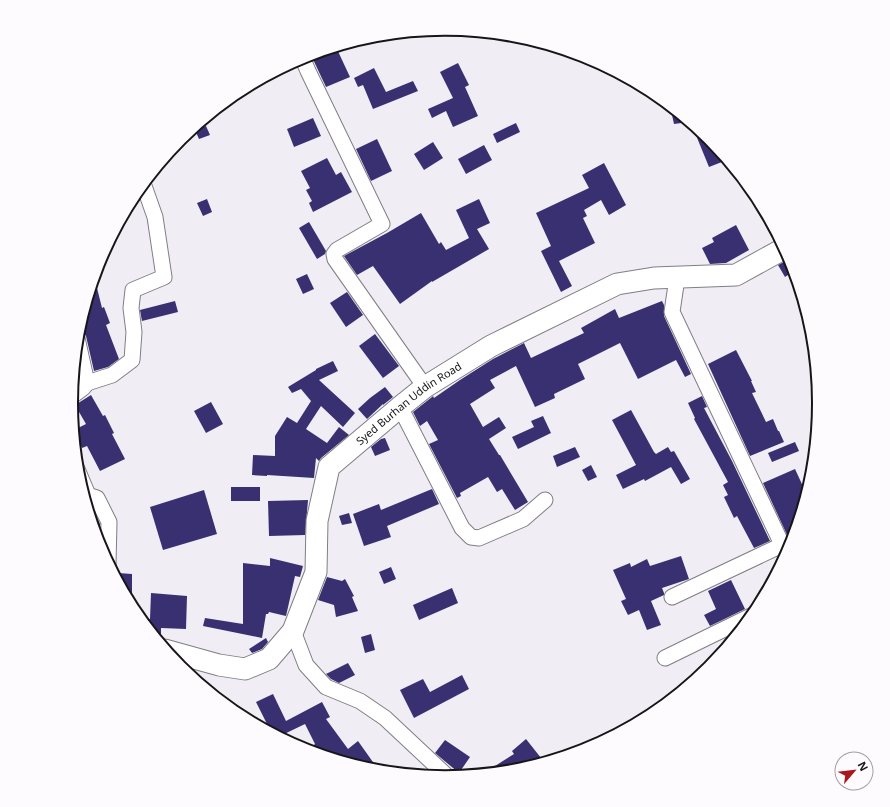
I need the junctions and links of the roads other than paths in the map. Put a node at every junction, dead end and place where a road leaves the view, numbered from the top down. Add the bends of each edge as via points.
1 (305, 64) edge
2 (145, 190) edge
3 (780, 251) edge
4 (677, 278) junction
5 (81, 356) edge
6 (87, 383) junction
7 (425, 387) junction
8 (78, 392) edge
9 (400, 407) junction
10 (89, 495) edge
11 (544, 500) dead end
12 (784, 547) edge
13 (108, 551) edge
14 (782, 551) edge
15 (672, 597) dead end
16 (742, 620) edge
17 (293, 631) junction
18 (176, 653) edge
19 (665, 658) dead end
20 (441, 771) edge

1 - 7 street via 382,224 337,250 334,254 335,259
2 - 6 street via 155,217 164,277 133,290 132,360 112,375
3 - 4 street, Syed Burhan Uddin Road via 736,275
4 - 7 street, Syed Burhan Uddin Road via 654,278 617,284 491,346
4 - 12 street via 672,312
5 - 6 street
6 - 8 street
7 - 9 street, Syed Burhan Uddin Road
9 - 11 street via 462,528 471,537 479,538 523,519
9 - 17 street, Syed Burhan Uddin Road via 329,467 317,521 316,572
10 - 13 street via 97,498 109,522
14 - 15 street
16 - 19 street
17 - 18 street, Syed Burhan Uddin Road via 268,659 245,669
17 - 20 street via 306,665 326,687 360,701 385,718

